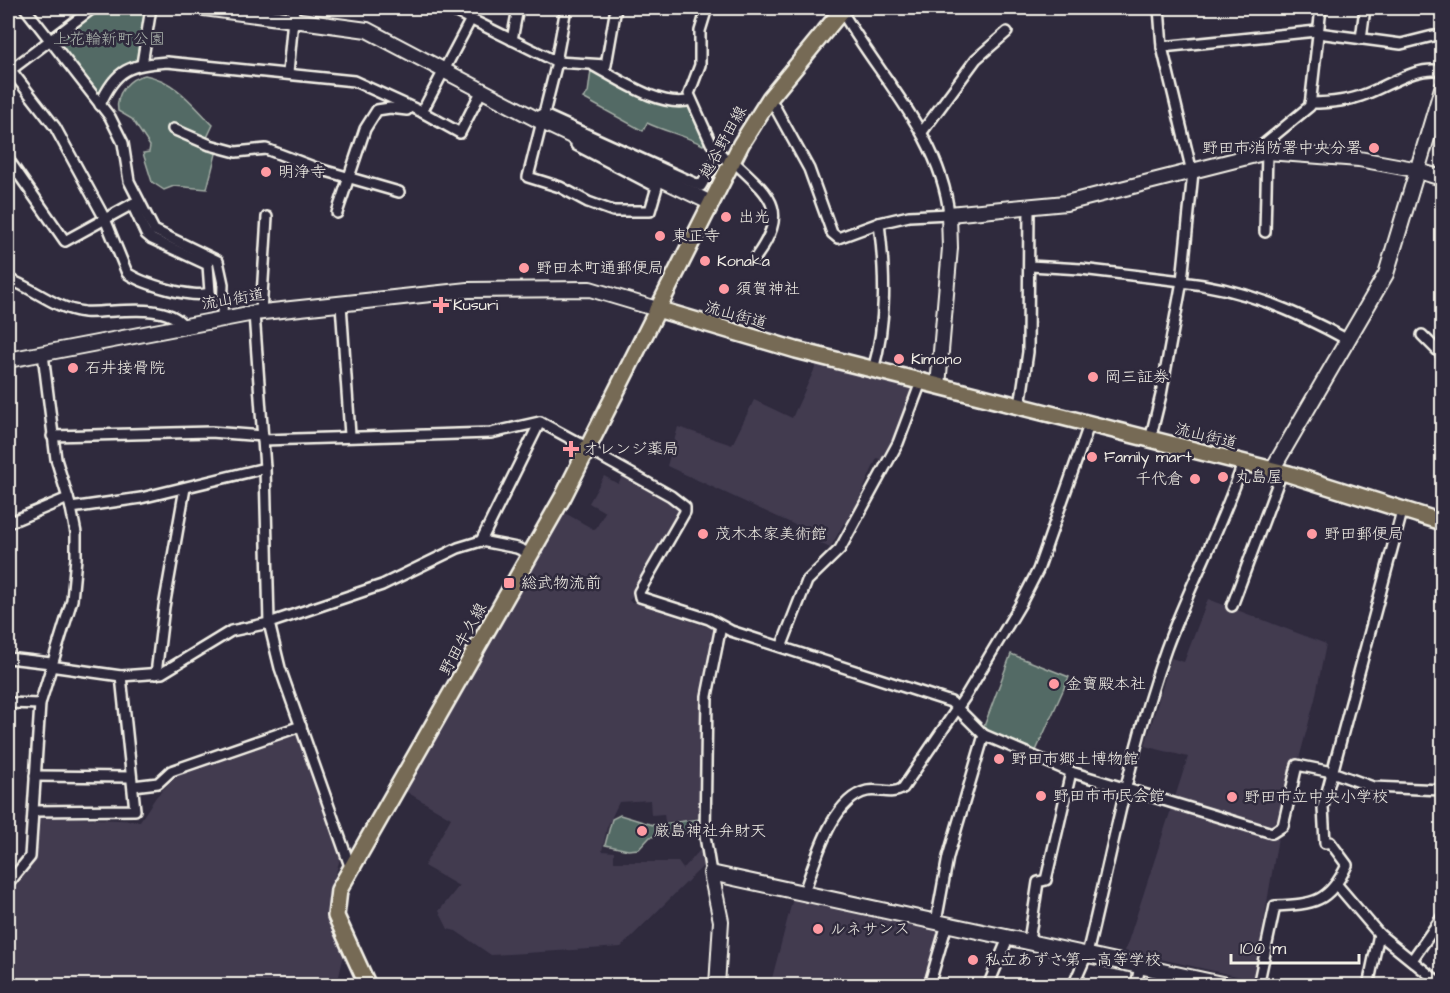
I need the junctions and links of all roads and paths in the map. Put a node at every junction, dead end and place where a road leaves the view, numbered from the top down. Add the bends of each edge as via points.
1 (25, 8) edge
2 (93, 8) edge
3 (151, 8) edge
4 (204, 8) edge
5 (448, 8) edge
6 (518, 8) edge
7 (567, 8) edge
8 (616, 8) edge
9 (707, 8) edge
10 (842, 8) edge
11 (1159, 8) edge
12 (1321, 8) edge
13 (1365, 8) edge
14 (293, 14) edge
15 (471, 19) junction
16 (1318, 32) junction
17 (1006, 33) dead end
18 (1443, 36) edge
19 (1361, 39) junction
20 (50, 40) junction
21 (512, 40) junction
22 (1162, 47) junction
23 (556, 62) junction
24 (142, 64) junction
25 (592, 65) junction
26 (443, 69) junction
27 (1443, 70) edge
28 (9, 71) edge
29 (288, 74) junction
30 (1443, 88) edge
31 (483, 90) junction
32 (770, 98) junction
33 (691, 100) junction
34 (1310, 103) junction
35 (100, 105) junction
36 (419, 110) junction
37 (541, 120) junction
38 (173, 129) dead end
39 (922, 132) junction
40 (1267, 152) junction
41 (1252, 154) junction
42 (8, 159) edge
43 (731, 162) junction
44 (714, 164) dead end
45 (1418, 170) junction
46 (1192, 172) junction
47 (348, 176) junction
48 (1443, 178) edge
49 (399, 192) dead end
50 (711, 202) junction
51 (135, 203) junction
52 (1029, 205) junction
53 (337, 213) dead end
54 (950, 214) junction
55 (267, 218) dead end
56 (105, 219) junction
57 (879, 223) junction
58 (1265, 232) dead end
59 (756, 257) dead end
60 (1030, 266) junction
61 (8, 279) edge
62 (1182, 282) junction
63 (341, 304) junction
64 (657, 309) junction
65 (258, 313) junction
66 (222, 318) junction
67 (183, 325) junction
68 (1422, 335) dead end
69 (1348, 340) junction
70 (43, 354) junction
71 (1443, 355) edge
72 (8, 360) edge
73 (873, 370) junction
74 (921, 382) junction
75 (938, 386) junction
76 (1020, 406) junction
77 (540, 422) junction
78 (1089, 424) junction
79 (350, 435) junction
80 (52, 436) junction
81 (263, 438) junction
82 (1150, 440) junction
83 (587, 448) junction
84 (1242, 463) junction
85 (265, 468) junction
86 (1277, 471) junction
87 (185, 488) junction
88 (68, 498) junction
89 (71, 508) junction
90 (1403, 508) junction
91 (1441, 518) edge
92 (8, 523) edge
93 (481, 541) junction
94 (531, 554) junction
95 (1232, 606) dead end
96 (269, 623) junction
97 (721, 626) junction
98 (782, 645) junction
99 (8, 658) edge
100 (51, 664) junction
101 (156, 674) junction
102 (121, 676) junction
103 (8, 703) edge
104 (40, 704) junction
105 (956, 709) junction
106 (300, 726) junction
107 (984, 735) junction
108 (1071, 772) junction
109 (1332, 772) junction
110 (35, 776) junction
111 (132, 781) junction
112 (1127, 788) junction
113 (1443, 790) edge
114 (34, 811) junction
115 (351, 869) junction
116 (711, 873) junction
117 (8, 884) edge
118 (1338, 886) junction
119 (804, 892) junction
120 (1443, 917) edge
121 (941, 923) junction
122 (1379, 934) junction
123 (1009, 936) junction
124 (1029, 941) junction
125 (1087, 954) junction
126 (1412, 960) junction
127 (1140, 966) junction
128 (1212, 983) edge
129 (716, 985) edge
130 (1443, 985) edge
131 (368, 986) edge
132 (929, 986) edge
133 (988, 986) edge
134 (1073, 986) edge
135 (1136, 986) edge
136 (1231, 986) edge
137 (1258, 986) edge
138 (1368, 986) edge

1 - 20 street
2 - 20 street
3 - 24 street
4 - 14 street
5 - 15 street
6 - 21 street
7 - 23 street
8 - 25 street via 606,65
9 - 33 street via 700,31 701,62 690,87
10 - 32 main road, 越谷野田線
10 - 39 street
11 - 22 street
12 - 16 street
13 - 19 street
14 - 26 street via 367,30
14 - 29 street
15 - 21 street
15 - 26 street
16 - 19 street
16 - 22 street
16 - 34 street
17 - 39 street via 976,59
18 - 19 street via 1401,44
20 - 28 street
20 - 35 street
21 - 23 street
22 - 46 street
23 - 25 street
23 - 37 street
24 - 29 street via 167,62
24 - 35 street via 112,80
25 - 33 street via 658,99 683,103
26 - 31 street
26 - 36 street
27 - 34 street via 1420,72 1347,100
28 - 56 street via 55,126
29 - 36 street via 354,81
30 - 45 street
31 - 36 street via 460,133
31 - 37 street
32 - 43 main road, 越谷野田線
32 - 57 street via 809,170 832,233 838,238
33 - 43 street via 711,143
34 - 41 street
35 - 51 street via 123,143
36 - 47 street via 377,110 365,129
37 - 37 street via 528,177 613,211 650,211 657,187
37 - 44 street via 701,186
37 - 50 street
38 - 47 street via 236,152 266,148
39 - 54 street via 943,180
40 - 41 street
40 - 45 street via 1359,159
40 - 58 street
41 - 46 street
42 - 56 street via 66,241
43 - 50 main road, 越谷野田線
43 - 59 street via 770,199 774,210 776,218 770,239
45 - 48 street
45 - 69 street via 1390,263
46 - 52 street via 1066,203
46 - 62 street
47 - 49 street
47 - 53 street
50 - 64 main road, 越谷野田線
51 - 56 street
51 - 56 street via 146,234 208,265 208,294 176,291 127,273
51 - 66 street via 158,234 218,261 223,284
52 - 54 street
52 - 60 street
54 - 57 street via 909,216
54 - 75 street
55 - 65 street
57 - 73 street via 885,268 880,347
60 - 62 street
60 - 76 street via 1028,352
61 - 67 street via 64,308 103,313 142,310 175,318
62 - 69 street via 1271,302
62 - 82 street
63 - 64 street, 流山街道 via 468,290 568,288 606,292
63 - 65 street, 流山街道
63 - 79 street
64 - 73 main road, 流山街道
64 - 83 main road, 野田牛久線
65 - 66 street, 流山街道
65 - 81 street
66 - 67 street, 流山街道
67 - 70 street, 流山街道
68 - 71 street
69 - 86 street
70 - 72 street, 流山街道
70 - 80 street
73 - 74 main road, 流山街道
74 - 75 main road, 流山街道
74 - 98 street via 897,443 840,549 807,581
75 - 76 main road, 流山街道
76 - 78 main road, 流山街道
77 - 79 street via 491,433
77 - 83 street
77 - 93 street
78 - 82 main road, 流山街道
78 - 105 street via 1038,570
79 - 81 street
80 - 81 street via 211,432
80 - 88 street
81 - 85 street
82 - 84 main road, 流山街道
83 - 94 main road, 野田牛久線
83 - 97 street via 685,507 639,592 640,597
84 - 86 main road, 流山街道
84 - 112 street via 1229,505 1166,649
85 - 87 street
85 - 96 street
86 - 90 main road, 流山街道
86 - 95 street
87 - 89 street
87 - 101 street
88 - 89 street
88 - 92 street
89 - 100 street via 76,533 72,600
90 - 91 main road, 流山街道
90 - 109 street
93 - 94 street
93 - 96 street via 382,585
94 - 115 main road, 野田牛久線
96 - 101 street via 221,635
96 - 106 street
97 - 98 street
97 - 116 street via 707,696 705,836
98 - 105 street via 951,702
99 - 100 street
100 - 102 street
100 - 104 street
101 - 102 street
102 - 111 street
103 - 104 street
104 - 110 street
105 - 107 street
105 - 119 street via 903,788 867,791 854,796 840,812 829,826
106 - 111 street via 171,771 158,783
106 - 115 street
107 - 108 street
107 - 121 street via 948,857
108 - 112 street
108 - 124 street via 1046,880 1038,882
109 - 112 street via 1296,765 1283,826 1272,833
109 - 113 street via 1372,786
109 - 118 street via 1323,807 1325,843 1330,842 1347,866
110 - 111 street
110 - 114 street
111 - 114 street via 135,810
112 - 125 street
114 - 117 street via 30,857
115 - 131 main road, 野田牛久線 via 339,890 336,916
116 - 119 street
116 - 129 street via 721,921
118 - 122 street
118 - 137 street via 1316,901 1275,906
119 - 121 street
120 - 126 street
121 - 123 street
121 - 132 street
122 - 126 street
122 - 138 street
123 - 124 street
123 - 133 street
124 - 125 street
125 - 127 street
125 - 134 street
126 - 130 street
127 - 128 street
127 - 135 street
128 - 136 street

